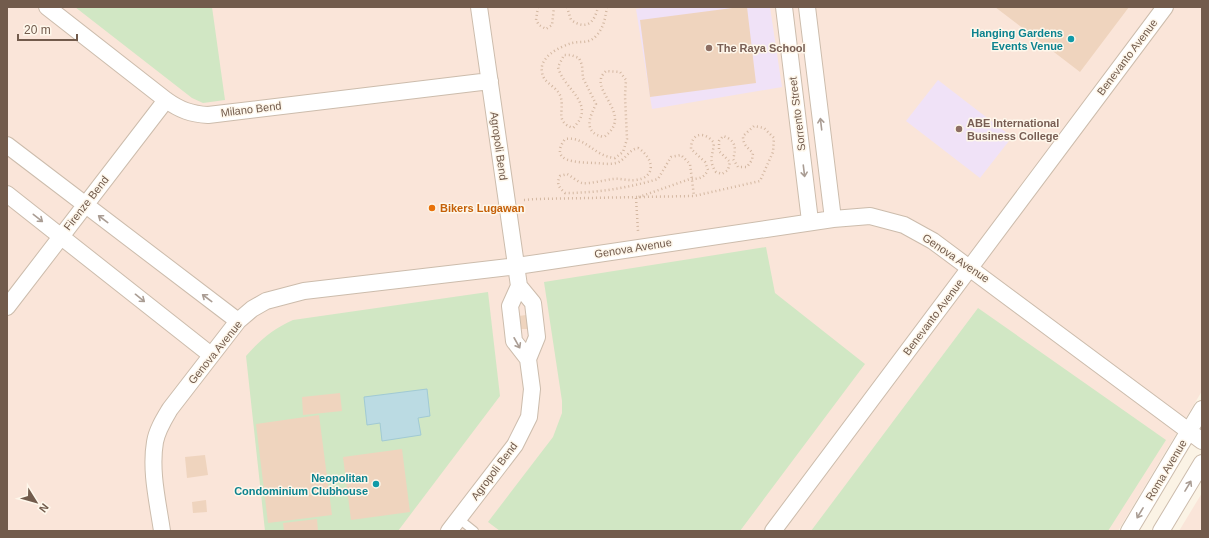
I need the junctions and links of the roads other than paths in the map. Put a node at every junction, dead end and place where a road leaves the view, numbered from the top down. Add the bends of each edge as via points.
1 (47, 7) edge
2 (479, 7) edge
3 (784, 7) edge
4 (807, 7) edge
5 (1165, 7) edge
6 (490, 81) junction
7 (166, 100) junction
8 (7, 145) edge
9 (7, 194) edge
10 (85, 205) junction
11 (833, 219) junction
12 (810, 221) junction
13 (61, 236) junction
14 (517, 266) junction
15 (970, 267) junction
16 (519, 286) junction
17 (7, 307) edge
18 (238, 321) junction
19 (211, 355) junction
20 (528, 359) junction
21 (1202, 409) edge
22 (1189, 431) junction
23 (1202, 441) edge
24 (1202, 463) edge
25 (454, 525) edge
26 (162, 531) edge
27 (474, 531) edge
28 (774, 531) edge
29 (1129, 531) edge
30 (1161, 531) edge

1 - 7 street, Milano Bend
2 - 6 street, Agropoli Bend
3 -> 12 street, Sorrento Street
11 -> 4 street, Sorrento Street
5 - 15 street, Benevanto Avenue
6 - 7 street, Milano Bend via 208,115 192,114 178,109
6 - 14 street, Agropoli Bend
7 - 10 street, Firenze Bend
8 - 10 street
9 -> 13 street
10 - 13 street, Firenze Bend
18 -> 10 street
11 - 12 street, Genova Avenue
11 - 15 street, Genova Avenue via 870,216 904,225 933,241
12 - 14 street, Genova Avenue
13 - 17 street, Firenze Bend
13 -> 19 street
14 - 16 street, Agropoli Bend
14 - 18 street, Genova Avenue via 304,291 266,301
15 - 22 street, Genova Avenue
15 - 28 street, Benevanto Avenue
16 -> 20 street, Agropoli Bend via 510,306 514,341
16 - 20 street, Agropoli Bend via 533,303 537,337
18 - 19 street, Genova Avenue
19 - 26 street, Genova Avenue via 170,409 155,441 153,461
20 - 25 street, Agropoli Bend via 532,389 529,417 515,445
21 - 22 street, Roma Avenue
22 - 23 street, Genova Avenue
22 -> 29 street, Roma Avenue
30 -> 24 street
25 - 27 lane

